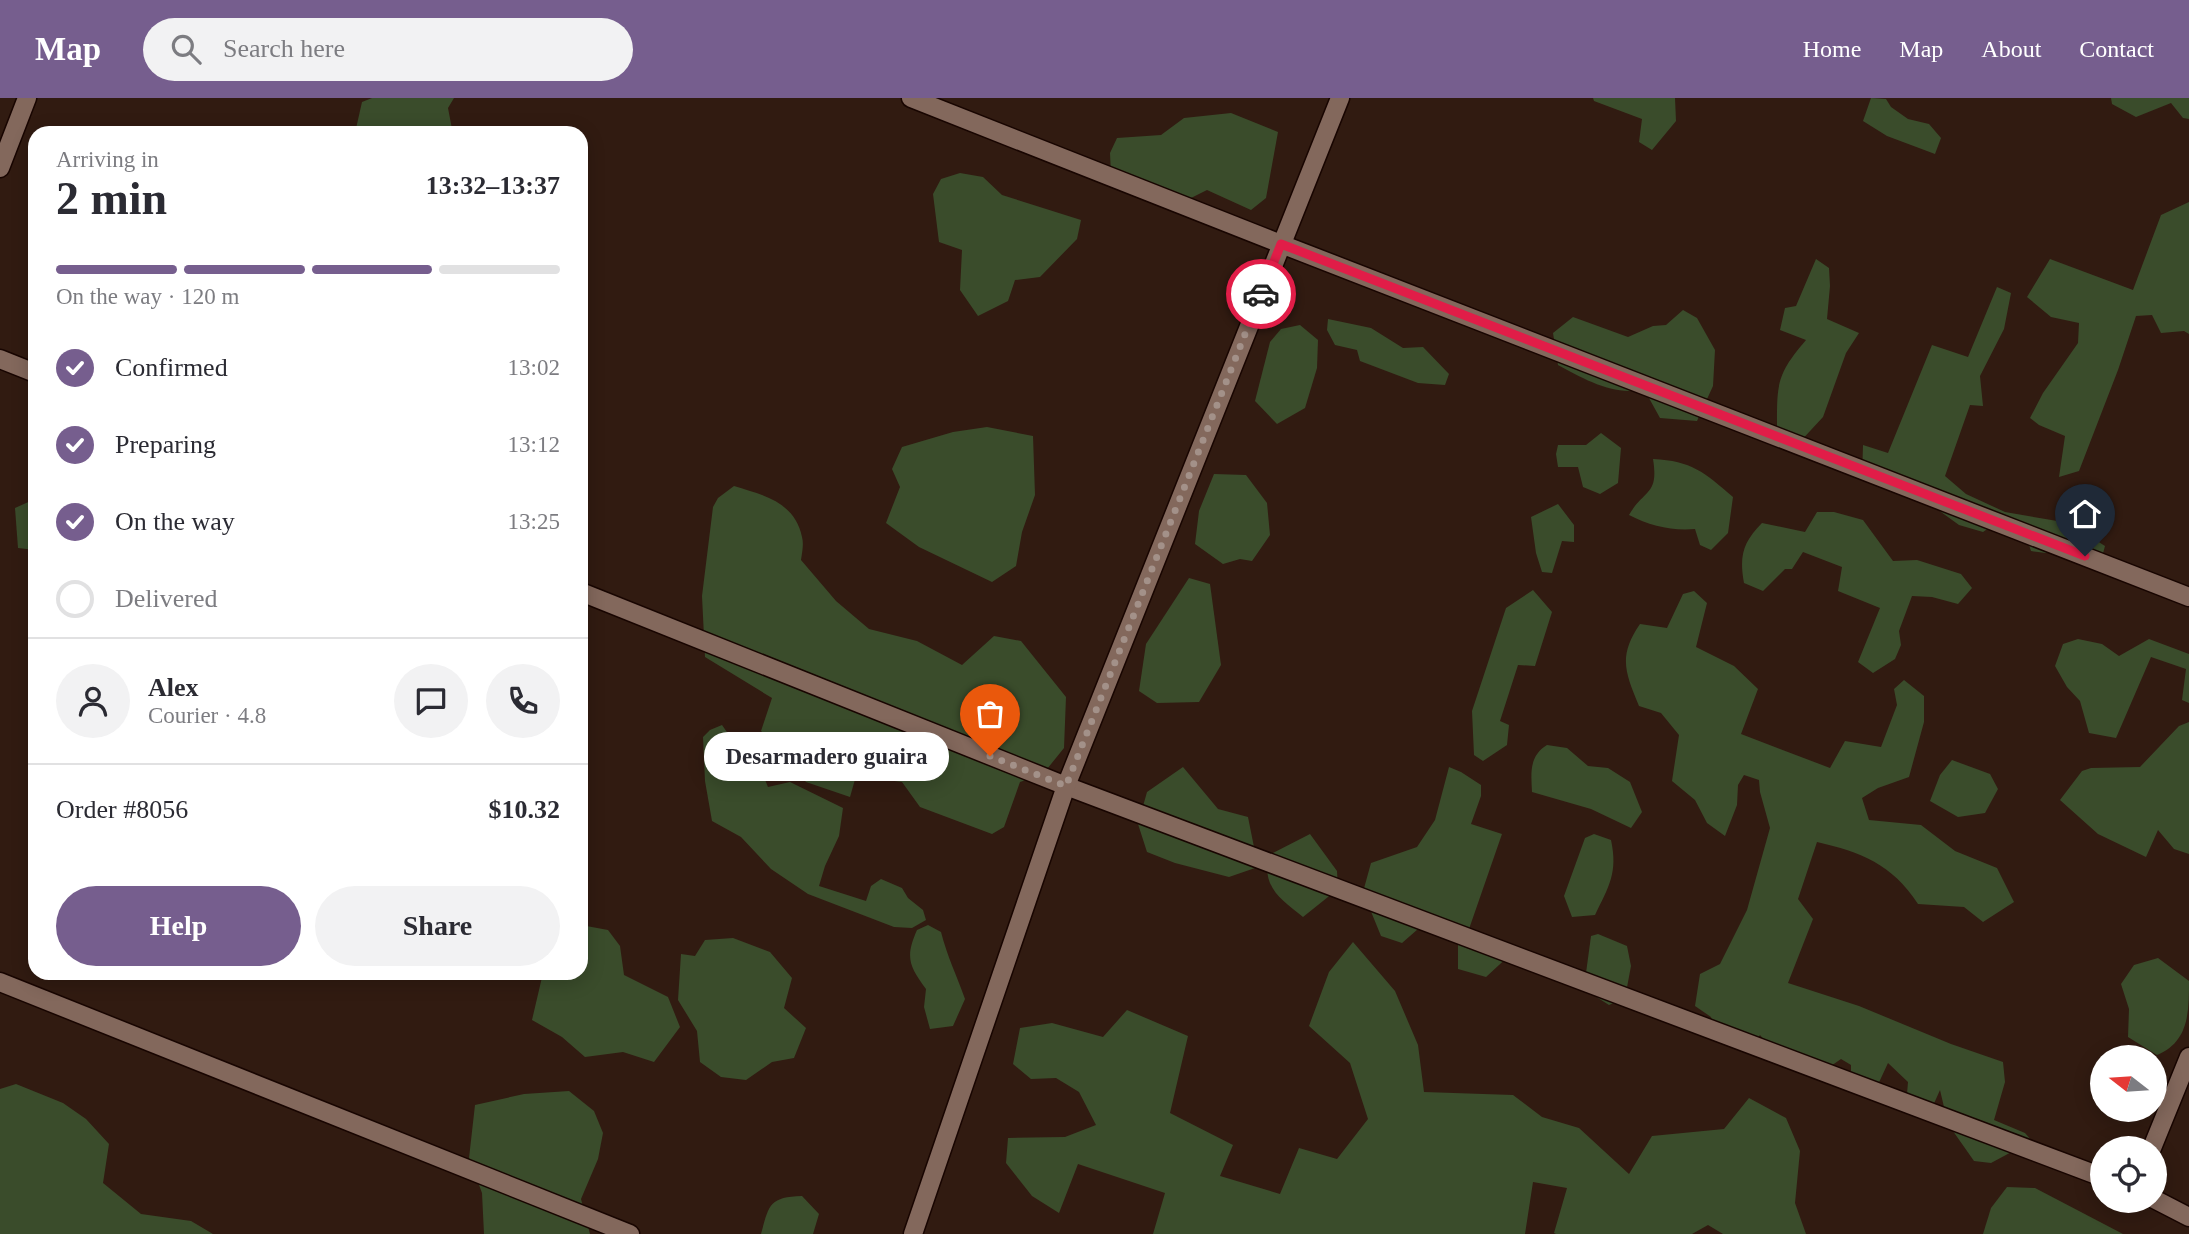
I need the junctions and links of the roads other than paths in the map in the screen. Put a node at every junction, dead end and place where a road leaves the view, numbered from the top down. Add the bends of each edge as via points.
1 (27, 98) edge
2 (911, 98) edge
3 (1340, 98) edge
4 (0, 168) edge
5 (1281, 244) junction
6 (0, 359) edge
7 (28, 370) edge
8 (588, 595) edge
9 (2189, 597) edge
10 (1066, 786) junction
11 (0, 982) edge
12 (2189, 1057) edge
13 (2157, 1136) edge
14 (2090, 1172) edge
15 (2167, 1206) edge
16 (2189, 1217) edge
17 (630, 1234) edge
18 (913, 1234) edge

1 - 4 street
2 - 5 street
3 - 5 street
5 - 9 street
5 - 10 street
6 - 7 street
8 - 10 street
10 - 14 street
10 - 18 street
11 - 17 street
12 - 13 street
15 - 16 street

